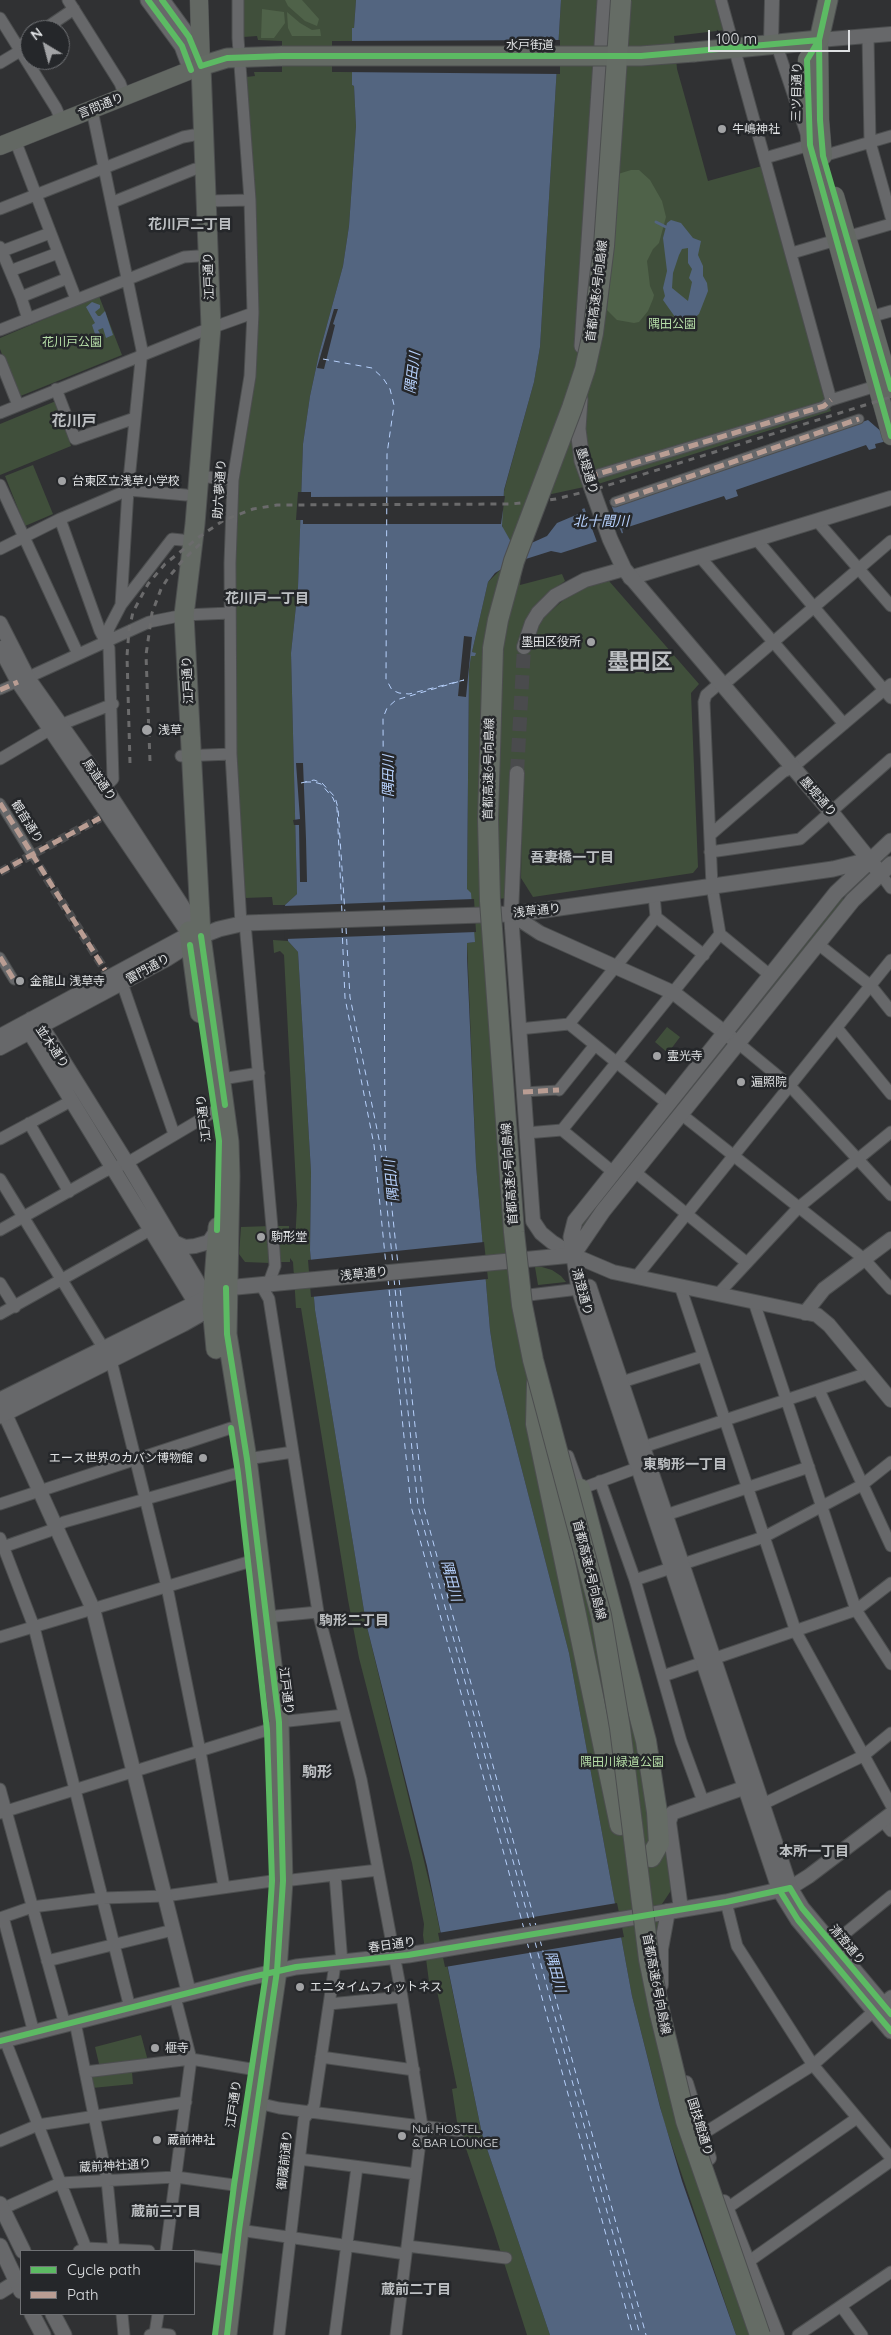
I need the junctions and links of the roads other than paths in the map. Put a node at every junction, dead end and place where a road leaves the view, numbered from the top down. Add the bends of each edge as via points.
1 (148, 0) edge
2 (162, 0) edge
3 (199, 0) edge
4 (238, 0) edge
5 (604, 0) edge
6 (609, 0) edge
7 (621, 0) edge
8 (721, 0) edge
9 (772, 0) edge
10 (828, 0) edge
11 (71, 5) edge
12 (0, 18) edge
13 (54, 20) edge
14 (891, 33) edge
15 (868, 36) junction
16 (819, 40) junction
17 (774, 43) junction
18 (734, 47) junction
19 (19, 49) junction
20 (240, 58) junction
21 (196, 61) junction
22 (0, 63) edge
23 (125, 96) junction
24 (92, 110) junction
25 (62, 122) junction
26 (194, 135) junction
27 (891, 136) edge
28 (870, 142) junction
29 (7, 143) edge
30 (816, 150) junction
31 (765, 158) junction
32 (106, 167) junction
33 (195, 169) junction
34 (36, 195) junction
35 (250, 200) junction
36 (207, 201) junction
37 (113, 202) junction
38 (0, 209) edge
39 (891, 216) edge
40 (891, 224) edge
41 (50, 233) junction
42 (841, 238) junction
43 (1, 250) edge
44 (58, 253) junction
45 (792, 253) junction
46 (198, 256) junction
47 (10, 271) junction
48 (68, 278) junction
49 (128, 278) junction
50 (21, 297) junction
51 (76, 298) junction
52 (891, 311) edge
53 (253, 313) junction
54 (870, 317) junction
55 (28, 319) junction
56 (205, 329) junction
57 (0, 330) edge
58 (142, 355) junction
59 (0, 360) edge
60 (887, 388) edge
61 (56, 389) junction
62 (831, 400) junction
63 (18, 405) junction
64 (0, 412) edge
65 (135, 418) junction
66 (858, 419) dead end
67 (891, 436) edge
68 (199, 476) junction
69 (588, 477) junction
70 (233, 480) junction
71 (0, 485) edge
72 (128, 490) junction
73 (186, 495) junction
74 (891, 498) edge
75 (615, 502) dead end
76 (60, 519) junction
77 (817, 521) junction
78 (24, 537) junction
79 (182, 540) junction
80 (756, 540) junction
81 (891, 541) edge
82 (0, 549) edge
83 (700, 557) junction
84 (859, 569) junction
85 (627, 573) junction
86 (121, 605) junction
87 (891, 606) edge
88 (814, 608) junction
89 (230, 613) junction
90 (180, 616) junction
91 (0, 623) edge
92 (106, 641) junction
93 (773, 642) junction
94 (524, 646) tunnel mouth
95 (0, 648) edge
96 (78, 654) junction
97 (23, 680) junction
98 (721, 684) junction
99 (0, 690) edge
100 (889, 690) edge
101 (112, 704) junction
102 (844, 724) junction
103 (56, 727) junction
104 (232, 754) junction
105 (186, 756) junction
106 (0, 759) edge
107 (891, 759) edge
108 (792, 768) junction
109 (517, 773) tunnel mouth
110 (105, 787) junction
111 (0, 803) edge
112 (831, 812) junction
113 (710, 835) junction
114 (891, 842) edge
115 (710, 852) junction
116 (32, 855) tunnel mouth
117 (870, 859) junction
118 (886, 869) edge
119 (712, 886) junction
120 (891, 888) edge
121 (654, 895) junction
122 (188, 913) junction
123 (511, 914) junction
124 (656, 917) junction
125 (243, 924) junction
126 (720, 934) junction
127 (194, 939) junction
128 (818, 944) junction
129 (704, 955) junction
130 (0, 958) edge
131 (891, 960) edge
132 (617, 967) junction
133 (771, 976) junction
134 (14, 980) dead end
135 (122, 983) junction
136 (871, 986) junction
137 (674, 993) junction
138 (891, 1011) edge
139 (569, 1024) junction
140 (34, 1026) junction
141 (837, 1028) junction
142 (519, 1029) junction
143 (725, 1033) junction
144 (0, 1036) edge
145 (738, 1043) junction
146 (595, 1045) junction
147 (0, 1048) edge
148 (617, 1062) junction
149 (259, 1073) junction
150 (222, 1079) junction
151 (790, 1086) junction
152 (559, 1090) joint
153 (523, 1092) junction
154 (891, 1094) edge
155 (71, 1101) junction
156 (668, 1104) junction
157 (220, 1108) junction
158 (681, 1114) junction
159 (29, 1123) junction
160 (562, 1130) junction
161 (891, 1132) edge
162 (526, 1133) junction
163 (174, 1134) junction
164 (0, 1139) edge
165 (733, 1156) junction
166 (858, 1159) junction
167 (127, 1163) junction
168 (112, 1168) junction
169 (613, 1172) junction
170 (635, 1172) junction
171 (0, 1180) edge
172 (69, 1192) junction
173 (891, 1194) edge
174 (799, 1207) junction
175 (687, 1214) junction
176 (23, 1218) junction
177 (0, 1230) edge
178 (150, 1230) junction
179 (217, 1230) junction
180 (891, 1239) edge
181 (175, 1252) junction
182 (573, 1255) junction
183 (521, 1258) junction
184 (864, 1259) junction
185 (748, 1263) junction
186 (636, 1276) junction
187 (60, 1281) junction
188 (0, 1283) edge
189 (264, 1285) junction
190 (680, 1286) junction
191 (579, 1289) junction
192 (891, 1289) edge
193 (718, 1294) junction
194 (529, 1295) junction
195 (216, 1299) junction
196 (754, 1302) junction
197 (15, 1307) junction
198 (805, 1313) junction
199 (0, 1314) edge
200 (221, 1340) junction
201 (538, 1354) junction
202 (107, 1355) junction
203 (703, 1356) junction
204 (868, 1373) junction
205 (622, 1382) junction
206 (820, 1390) junction
207 (889, 1395) edge
208 (786, 1400) junction
209 (1, 1408) edge
210 (725, 1421) junction
211 (231, 1428) junction
212 (638, 1448) junction
213 (292, 1452) junction
214 (136, 1459) junction
215 (891, 1462) edge
216 (242, 1466) junction
217 (644, 1466) junction
218 (808, 1467) junction
219 (600, 1481) junction
220 (862, 1485) junction
221 (747, 1488) junction
222 (580, 1489) junction
223 (40, 1490) junction
224 (146, 1500) junction
225 (0, 1504) edge
226 (822, 1507) junction
227 (666, 1516) junction
228 (56, 1527) junction
229 (764, 1537) junction
230 (1, 1545) edge
231 (891, 1546) edge
232 (254, 1561) junction
233 (677, 1566) junction
234 (635, 1580) junction
235 (891, 1583) edge
236 (166, 1587) junction
237 (93, 1609) junction
238 (856, 1610) junction
239 (318, 1612) junction
240 (266, 1617) junction
241 (34, 1627) junction
242 (796, 1632) junction
243 (0, 1637) edge
244 (708, 1661) junction
245 (891, 1664) edge
246 (663, 1676) junction
247 (344, 1715) junction
248 (273, 1726) junction
249 (891, 1733) edge
250 (200, 1751) junction
251 (863, 1756) junction
252 (133, 1773) junction
253 (750, 1786) junction
254 (0, 1789) edge
255 (74, 1791) junction
256 (703, 1801) junction
257 (763, 1804) junction
258 (891, 1805) edge
259 (3, 1812) edge
260 (888, 1822) edge
261 (620, 1825) junction
262 (378, 1870) junction
263 (335, 1875) junction
264 (278, 1881) junction
265 (224, 1887) junction
266 (785, 1889) junction
267 (165, 1896) junction
268 (103, 1898) junction
269 (889, 1901) edge
270 (726, 1902) junction
271 (32, 1907) junction
272 (674, 1910) junction
273 (2, 1917) edge
274 (173, 1930) junction
275 (832, 1944) junction
276 (114, 1945) junction
277 (394, 1957) junction
278 (649, 1959) junction
279 (47, 1961) junction
280 (338, 1963) junction
281 (271, 1973) junction
282 (182, 1995) junction
283 (402, 1997) junction
284 (329, 2004) junction
285 (885, 2006) edge
286 (130, 2008) junction
287 (70, 2023) junction
288 (891, 2031) edge
289 (34, 2033) junction
290 (2, 2041) edge
291 (321, 2056) junction
292 (191, 2059) junction
293 (814, 2066) junction
294 (251, 2069) junction
295 (414, 2070) junction
296 (86, 2072) junction
297 (186, 2102) junction
298 (258, 2103) junction
299 (310, 2112) junction
300 (94, 2117) junction
301 (858, 2118) junction
302 (38, 2125) junction
303 (422, 2126) junction
304 (460, 2130) dead end
305 (702, 2135) junction
306 (0, 2141) edge
307 (299, 2159) junction
308 (891, 2159) edge
309 (357, 2167) junction
310 (416, 2174) junction
311 (176, 2177) junction
312 (107, 2180) junction
313 (60, 2183) junction
314 (234, 2185) junction
315 (1, 2206) edge
316 (726, 2209) junction
317 (239, 2230) junction
318 (290, 2238) junction
319 (346, 2245) junction
320 (0, 2246) edge
321 (23, 2250) edge
322 (82, 2250) edge
323 (114, 2250) edge
324 (166, 2250) edge
325 (407, 2250) junction
326 (195, 2256) edge
327 (506, 2258) dead end
328 (224, 2260) junction
329 (748, 2262) junction
330 (891, 2272) edge
331 (20, 2284) edge
332 (0, 2292) edge
333 (841, 2306) junction
334 (33, 2315) edge
335 (54, 2315) edge
336 (122, 2315) edge
337 (158, 2315) edge
338 (153, 2334) edge
339 (43, 2335) edge
340 (64, 2335) edge
341 (124, 2335) edge
342 (170, 2335) edge
343 (215, 2335) edge
344 (227, 2335) edge
345 (279, 2335) edge
346 (335, 2335) edge
347 (396, 2335) edge
348 (748, 2335) edge
349 (760, 2335) edge
350 (777, 2335) edge
351 (798, 2335) edge
352 (862, 2335) edge

1 - 21 main road
2 - 21 main road
3 - 21 main road
4 - 20 street, 助六夢通り
5 - 69 main road, 墨堤通り via 578,429 579,447
6 - 261 highway, 首都高速6号向島線 via 587,298 561,403 502,557 486,618 479,678 477,819 479,901 495,1139 510,1306 584,1592 608,1730
7 - 278 highway, 首都高速6号向島線, bridge via 599,300 585,369 514,561 498,620 491,679 488,819 496,984 522,1305 533,1360 601,1616 620,1728
8 - 18 street
9 - 17 street
10 - 16 highway
11 - 13 street
11 - 23 street
12 - 19 street
14 - 15 street
15 - 16 street
15 - 28 street
16 - 17 highway, 水戸街道
16 - 30 main road, 三ツ目通り via 820,120
17 - 18 highway, 水戸街道
17 - 30 street
18 - 20 highway, 水戸街道, bridge via 641,56
18 - 31 street
19 - 22 street
19 - 25 street
20 - 21 highway, 水戸街道
20 - 35 street, 助六夢通り
21 - 23 main road, 言問通り
21 - 26 highway, 江戸通り
21 - 36 highway, 江戸通り
23 - 24 main road, 言問通り
24 - 25 main road, 言問通り
24 - 32 street
25 - 29 main road, 言問通り
26 - 32 street
26 - 33 highway, 江戸通り
27 - 28 street
28 - 30 street
28 - 39 street
29 - 34 street
30 - 31 street
30 - 42 main road, 三ツ目通り
31 - 45 street
32 - 34 street
32 - 37 street
33 - 37 street
33 - 46 highway, 江戸通り
34 - 38 street
34 - 41 street
35 - 36 street
35 - 53 street, 助六夢通り
36 - 56 highway, 江戸通り
37 - 49 street
40 - 42 street
41 - 43 street
41 - 44 street
42 - 45 street
42 - 54 main road, 三ツ目通り
42 - 60 main road, 三ツ目通り
43 - 47 street
44 - 47 street
44 - 48 street
45 - 62 street
46 - 49 street via 184,257
46 - 56 highway, 江戸通り
47 - 50 street
48 - 50 street
48 - 51 street
49 - 51 street
49 - 58 street
50 - 55 street
51 - 55 street
52 - 54 street
53 - 56 street
53 - 70 street, 助六夢通り via 250,376
54 - 60 main road, 三ツ目通り
55 - 57 street
56 - 58 street
56 - 68 highway, 江戸通り
56 - 73 highway, 江戸通り
58 - 61 street
58 - 65 street
59 - 63 street
60 - 62 street
60 - 67 main road, 三ツ目通り via 886,417
61 - 63 street
61 - 65 street via 75,439
62 - 69 street via 824,406
63 - 64 street
65 - 72 street
66 - 75 street
68 - 70 street
68 - 90 highway, 江戸通り
69 - 85 main road, 墨堤通り via 610,539
70 - 89 street, 助六夢通り
71 - 78 street
72 - 73 street
72 - 76 street
72 - 86 street
73 - 79 highway, 江戸通り
74 - 77 street
76 - 78 street
76 - 92 street
77 - 80 street
77 - 84 street
78 - 82 street
78 - 96 street
79 - 86 street via 172,540
79 - 90 highway, 江戸通り
80 - 83 street
80 - 88 street
81 - 84 street
83 - 85 street
83 - 93 street
84 - 87 street
84 - 88 street
85 - 94 street via 585,580 555,596 535,618
85 - 98 main road, 墨堤通り
86 - 92 street
88 - 93 street
88 - 100 street
89 - 90 street
89 - 104 street, 助六夢通り
90 - 92 street via 149,622
90 - 105 highway, 江戸通り
91 - 97 street, 馬道通り
92 - 96 street
92 - 101 street via 110,648
93 - 98 street
93 - 102 street
95 - 97 street, 馬道通り
96 - 97 street
97 - 99 street
97 - 103 street, 馬道通り
98 - 108 main road, 墨堤通り
98 - 113 street via 706,695 704,702
100 - 102 street
101 - 103 street
101 - 110 street via 113,778
102 - 108 street
103 - 106 street
103 - 110 street, 馬道通り
103 - 127 street, 馬道通り
104 - 105 street
104 - 125 street, 助六夢通り
105 - 122 highway, 江戸通り
105 - 127 highway, 江戸通り
107 - 112 street
108 - 112 main road, 墨堤通り
108 - 113 street via 783,772
109 - 123 street
110 - 122 street, 馬道通り
111 - 116 street, 観音通り
112 - 115 street via 800,839
112 - 117 main road, 墨堤通り
113 - 115 street
114 - 117 main road, 浅草通り
115 - 119 street
117 - 118 main road, 墨堤通り
117 - 119 main road, 浅草通り via 833,869
117 - 133 main road, 浅草通り via 836,893
118 - 120 street
118 - 128 main road via 853,900
119 - 121 main road, 浅草通り
119 - 126 street
121 - 123 main road, 浅草通り
121 - 124 street
122 - 127 highway, 江戸通り
123 - 125 main road, 浅草通り
123 - 132 street via 540,933
123 - 142 street
124 - 129 street
124 - 132 street
125 - 127 main road, 浅草通り
125 - 149 street, 助六夢通り
126 - 129 street
126 - 133 street
127 - 135 street, 雷門通り
127 - 140 street, 雷門通り
127 - 150 highway, 江戸通り
127 - 157 highway, 江戸通り
128 - 136 street
128 - 145 main road
129 - 137 street
130 - 134 street
131 - 136 street
132 - 137 street
132 - 139 street
133 - 143 main road, 浅草通り
135 - 140 street, 雷門通り
135 - 163 street
136 - 138 street
136 - 141 street
137 - 143 street
137 - 148 street
139 - 142 street
139 - 146 street
140 - 144 street, 雷門通り
140 - 147 street, 雷門通り
140 - 155 street, 並木通り
140 - 167 street, 並木通り
141 - 151 street
141 - 154 street
142 - 153 street
143 - 145 street
143 - 156 main road, 浅草通り
145 - 151 street
145 - 158 main road
146 - 148 street
146 - 152 street
148 - 156 street
148 - 160 street
149 - 150 street
149 - 189 street, 助六夢通り via 275,1262
150 - 157 highway, 江戸通り
151 - 165 street
151 - 166 street
152 - 153 street
153 - 162 street
155 - 159 street
155 - 168 street, 並木通り
156 - 169 main road, 浅草通り
157 - 163 street
157 - 179 highway, 江戸通り
157 - 195 highway, 江戸通り via 230,1176
158 - 165 street
158 - 170 main road
159 - 164 street
159 - 172 street
160 - 162 street
160 - 169 street
161 - 166 street
162 - 182 street via 533,1221 547,1238
163 - 167 street
165 - 174 street
165 - 175 street
166 - 173 street
166 - 174 street
167 - 168 street
167 - 181 street, 並木通り
168 - 172 street
168 - 178 street, 並木通り
169 - 182 main road, 浅草通り via 574,1222 571,1237
170 - 175 street
170 - 182 main road
171 - 176 street
172 - 176 street
174 - 184 street
174 - 185 street
175 - 185 street
175 - 186 street
176 - 177 street
176 - 187 street
178 - 181 street, 並木通り
178 - 187 street
179 - 181 street via 209,1242
179 - 195 highway, 江戸通り
180 - 184 street
181 - 195 street, 並木通り
182 - 183 main road, 浅草通り
182 - 186 street via 613,1272
182 - 191 main road, 清澄通り
182 - 205 main road, 清澄通り via 588,1285
183 - 189 main road, 浅草通り
183 - 194 street
184 - 192 street
184 - 198 street via 824,1289
185 - 193 street
186 - 190 street
187 - 197 street
187 - 202 street
188 - 197 street
189 - 195 main road, 浅草通り
189 - 213 street via 269,1299
190 - 193 street
190 - 203 street
191 - 194 street
191 - 212 main road, 清澄通り
193 - 196 street
194 - 201 street
195 - 200 highway
195 - 202 main road, 浅草通り
196 - 198 street
196 - 208 street
197 - 199 street
198 - 204 street via 817,1315 829,1325
200 - 211 highway, 江戸通り
200 - 216 highway, 江戸通り
201 - 222 street via 547,1396
201 - 261 highway via 536,1424
202 - 209 main road, 浅草通り
202 - 214 street
203 - 205 street
203 - 210 street
204 - 206 street
204 - 207 street
205 - 212 main road, 清澄通り
206 - 208 street
206 - 220 street
208 - 210 street
208 - 218 street
209 - 223 street
210 - 212 street
210 - 221 street
211 - 214 street
211 - 216 highway, 江戸通り
212 - 217 main road, 清澄通り
213 - 216 street
213 - 239 street
214 - 223 street
214 - 224 street
215 - 220 street
216 - 224 street
216 - 232 highway, 江戸通り
217 - 219 street
217 - 227 main road, 清澄通り
217 - 233 main road, 清澄通り
218 - 221 street
218 - 226 street
219 - 222 street
219 - 234 street
220 - 226 street
220 - 231 street
221 - 227 street
221 - 229 street
222 - 278 highway, bridge via 646,1741 657,1812 648,1913
223 - 225 street
223 - 228 street
224 - 228 street
224 - 236 street
226 - 229 street
226 - 238 street
227 - 233 main road, 清澄通り
228 - 230 street
228 - 237 street
229 - 233 street
229 - 242 street
230 - 241 street
232 - 236 street
232 - 240 highway, 江戸通り
232 - 248 highway, 江戸通り
233 - 234 street
233 - 244 main road, 清澄通り
234 - 246 street
235 - 238 street
236 - 237 street
236 - 250 street
237 - 241 street
237 - 252 street
238 - 242 street
238 - 245 street
239 - 240 street
239 - 247 street
240 - 248 highway, 江戸通り
241 - 243 street
241 - 255 street
242 - 244 street
242 - 251 street
244 - 246 street
244 - 253 main road, 清澄通り
246 - 256 street
247 - 248 street
247 - 262 street
248 - 250 street
248 - 264 highway, 江戸通り
249 - 251 street
250 - 252 street
250 - 265 street
251 - 257 street
251 - 258 street
252 - 255 street
252 - 267 street
253 - 256 street, 国技館通り
253 - 257 main road, 清澄通り
253 - 266 main road, 清澄通り
254 - 259 street
255 - 259 street
255 - 268 street
256 - 272 street, 国技館通り via 675,1810 670,1818
257 - 266 main road, 清澄通り
259 - 271 street
260 - 266 street, 春日通り
261 - 348 highway, 首都高速6号向島線 via 639,1971 661,2070 692,2177
262 - 263 street
262 - 277 street
263 - 264 street
263 - 280 street, 御蔵前通り
264 - 265 street
264 - 281 highway, 江戸通り
265 - 267 street
266 - 270 main road, 春日通り
266 - 275 main road, 清澄通り
266 - 285 main road, 清澄通り via 798,1920
267 - 268 street
267 - 274 street
268 - 271 street
268 - 276 street
269 - 275 street
270 - 272 main road, 春日通り
270 - 293 street via 737,1946
271 - 273 street
271 - 279 street
272 - 277 main road, 春日通り
272 - 305 street, 国技館通り via 661,1949 660,1980
273 - 289 street
274 - 276 street
274 - 282 street
275 - 285 main road, 清澄通り
276 - 279 street
276 - 286 street
277 - 280 main road, 春日通り
277 - 283 street
278 - 349 highway, 首都高速6号向島線, bridge via 686,2121
279 - 287 street
280 - 281 main road, 春日通り
280 - 284 street, 御蔵前通り
281 - 282 main road, 春日通り
281 - 294 highway, 江戸通り
281 - 298 highway, 江戸通り
282 - 286 main road, 春日通り
282 - 292 street
283 - 284 street
283 - 295 street
284 - 291 street, 御蔵前通り
285 - 288 main road, 清澄通り
285 - 293 street
286 - 287 main road, 春日通り
287 - 289 main road, 春日通り
287 - 296 street
289 - 290 main road, 春日通り
290 - 302 street
291 - 295 street
291 - 299 street, 御蔵前通り via 314,2106
292 - 294 street
292 - 296 street
292 - 297 street
293 - 301 street
293 - 305 street
294 - 314 highway, 江戸通り
295 - 303 street
296 - 300 street
297 - 300 street
297 - 311 street
298 - 299 street
298 - 317 highway, 江戸通り
299 - 303 street
299 - 307 street, 御蔵前通り via 304,2119
300 - 302 street
300 - 312 street
301 - 308 street
301 - 316 street
302 - 306 street
302 - 313 street
303 - 304 street
303 - 310 street
305 - 316 street, 国技館通り
307 - 309 street
307 - 318 street, 御蔵前通り
308 - 329 street
309 - 310 street
309 - 319 street
310 - 325 street
311 - 312 street, 蔵前神社通り
311 - 314 street, 蔵前神社通り
311 - 324 street
312 - 313 street, 蔵前神社通り
312 - 323 street
313 - 315 street, 蔵前神社通り
313 - 322 street
314 - 328 highway, 江戸通り
315 - 321 main road
316 - 329 street, 国技館通り
317 - 318 street
317 - 344 highway, 江戸通り
318 - 319 street
318 - 345 street, 御蔵前通り
319 - 325 street
319 - 346 street
320 - 331 main road
325 - 327 street
325 - 347 street
326 - 328 street
328 - 343 highway, 江戸通り
329 - 350 street, 国技館通り
330 - 333 street
331 - 332 street
333 - 351 street
333 - 352 street
334 - 339 main road
335 - 340 main road
336 - 341 street
337 - 338 street
338 - 342 street

